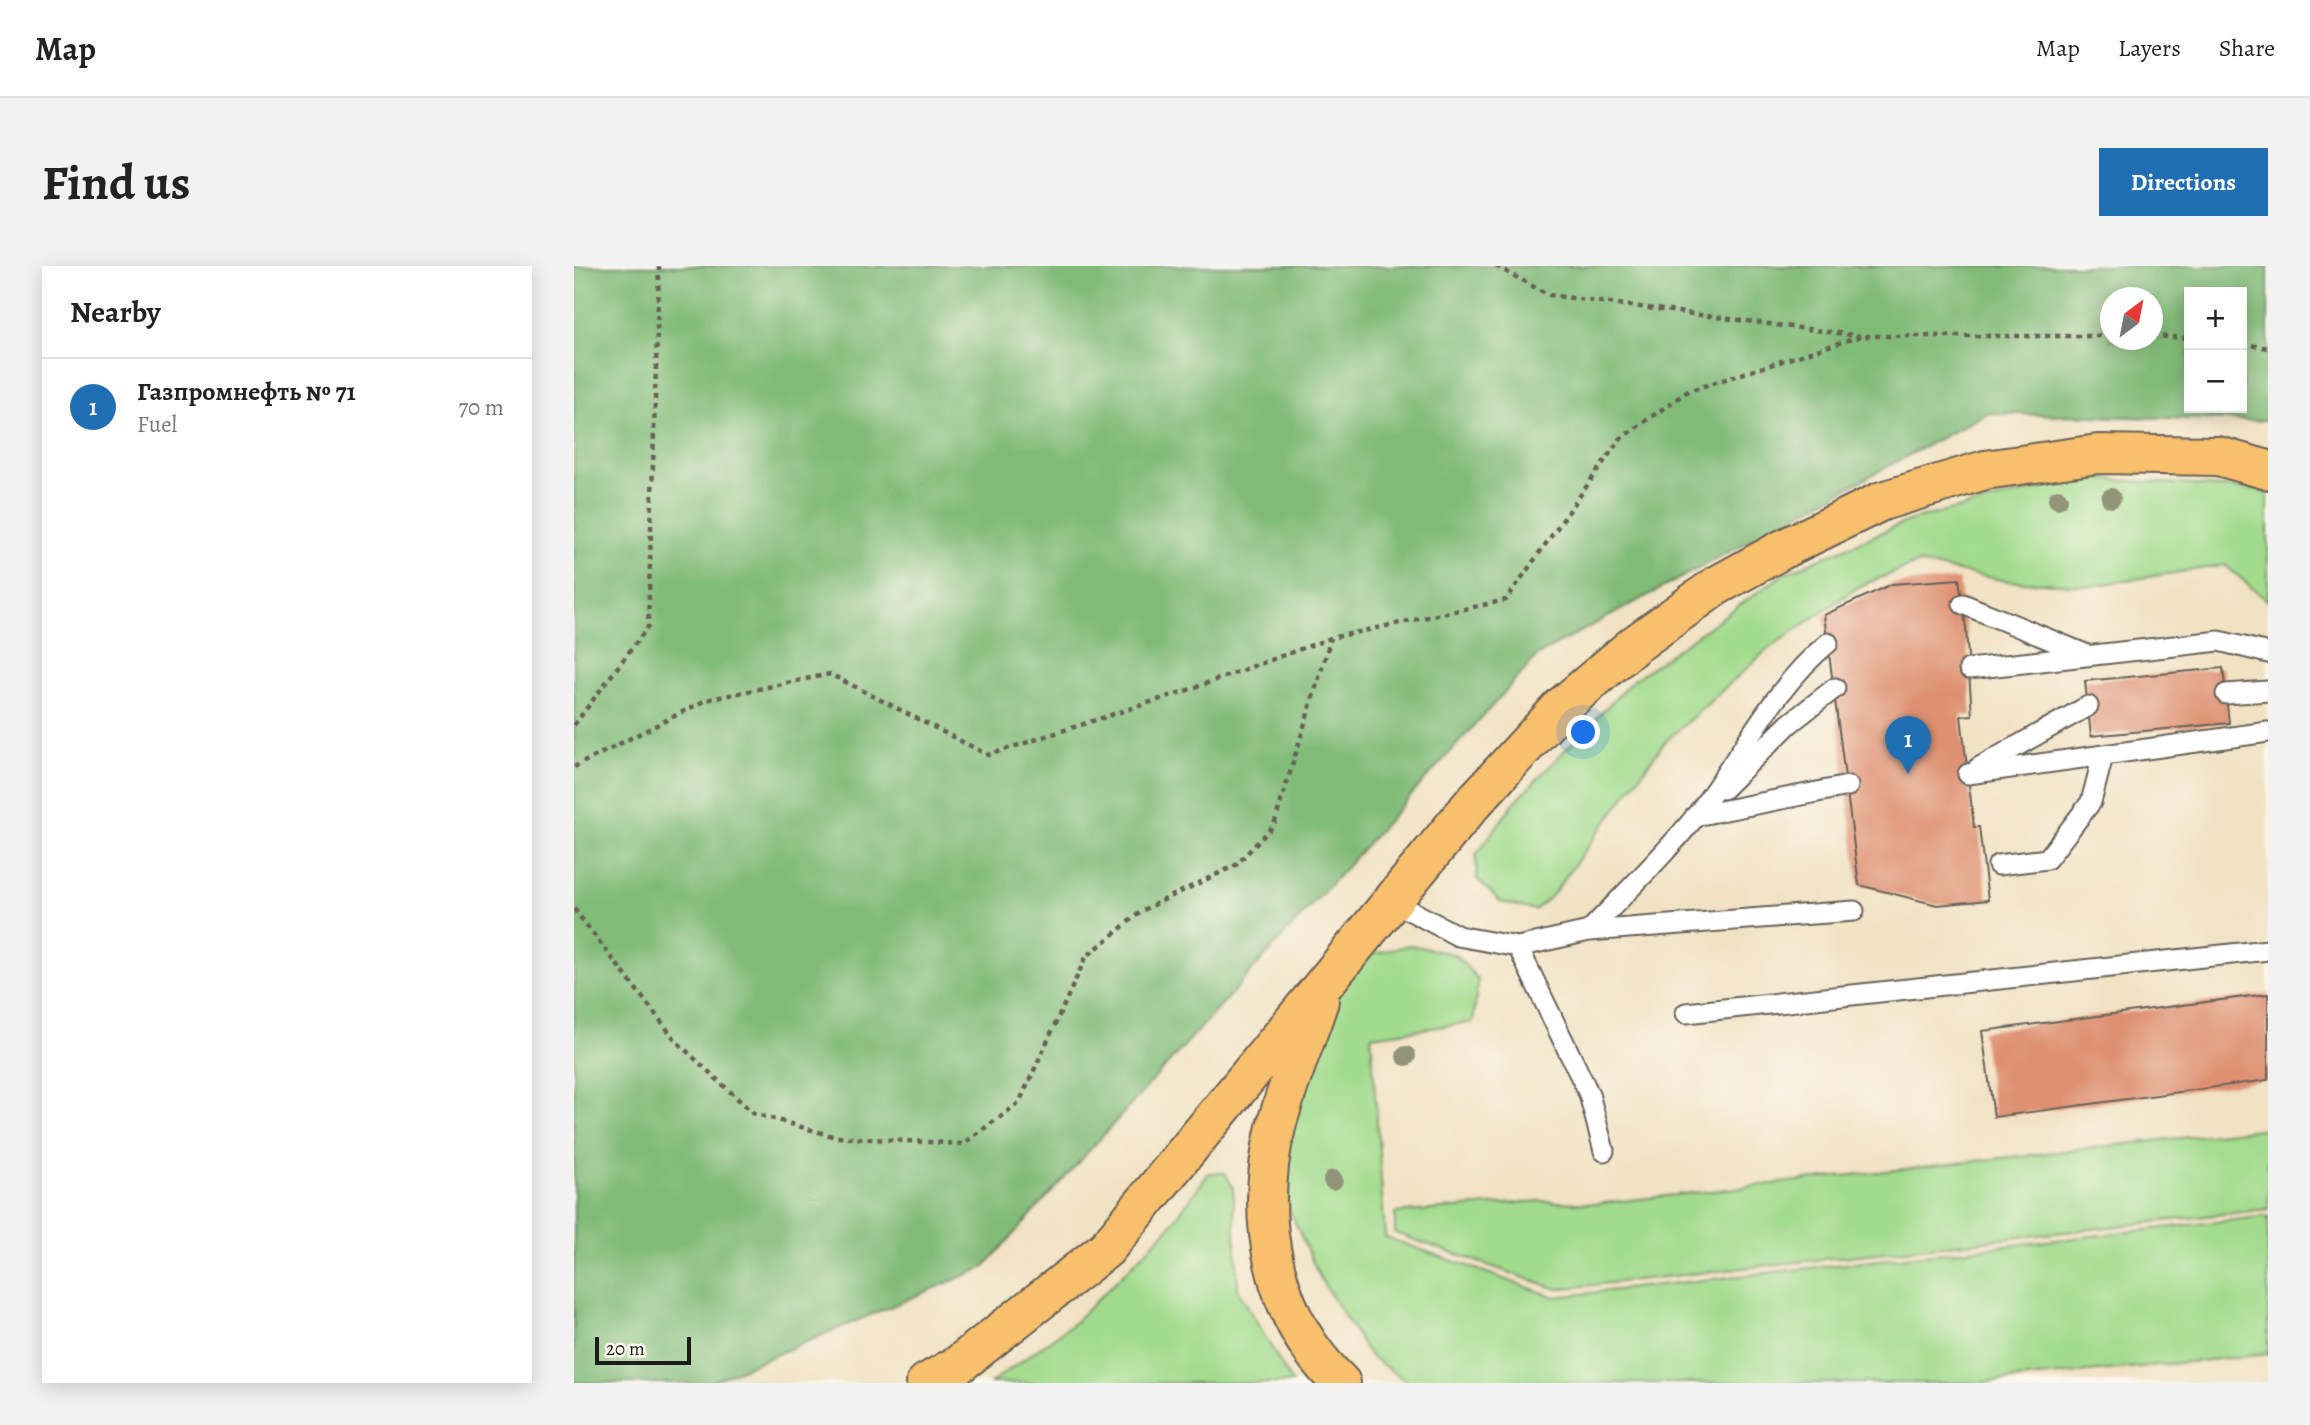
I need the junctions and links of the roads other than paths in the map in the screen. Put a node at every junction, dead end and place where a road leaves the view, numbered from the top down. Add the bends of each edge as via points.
1 (2268, 470) edge
2 (1962, 604) dead end
3 (1828, 643) dead end
4 (2268, 653) edge
5 (2089, 655) junction
6 (1969, 670) dead end
7 (1835, 688) dead end
8 (2268, 691) edge
9 (2226, 694) dead end
10 (2088, 706) dead end
11 (2268, 732) edge
12 (2103, 757) junction
13 (1848, 786) dead end
14 (1695, 816) junction
15 (1998, 865) dead end
16 (1392, 901) junction
17 (1854, 911) dead end
18 (1589, 931) junction
19 (1518, 947) junction
20 (2268, 950) edge
21 (1326, 979) junction
22 (1686, 1013) dead end
23 (1604, 1151) dead end
24 (926, 1383) edge
25 (1340, 1383) edge

1 - 16 highway via 2218,456 2098,454 1985,470 1882,501 1785,548 1716,586 1633,646 1561,707
2 - 5 lane
3 - 14 lane via 1770,703
4 - 5 lane via 2219,641
5 - 6 lane
7 - 14 lane via 1789,724
8 - 9 lane
10 - 12 lane via 1968,774
11 - 12 lane
12 - 15 lane via 2091,802 2047,859
13 - 14 lane
14 - 18 lane
16 - 19 lane via 1458,936
16 - 21 highway
17 - 18 lane
18 - 19 lane
19 - 23 lane via 1589,1094
20 - 22 lane
21 - 24 highway via 1106,1249 958,1365
21 - 25 highway via 1276,1128 1268,1193 1273,1269 1291,1317 1316,1360

